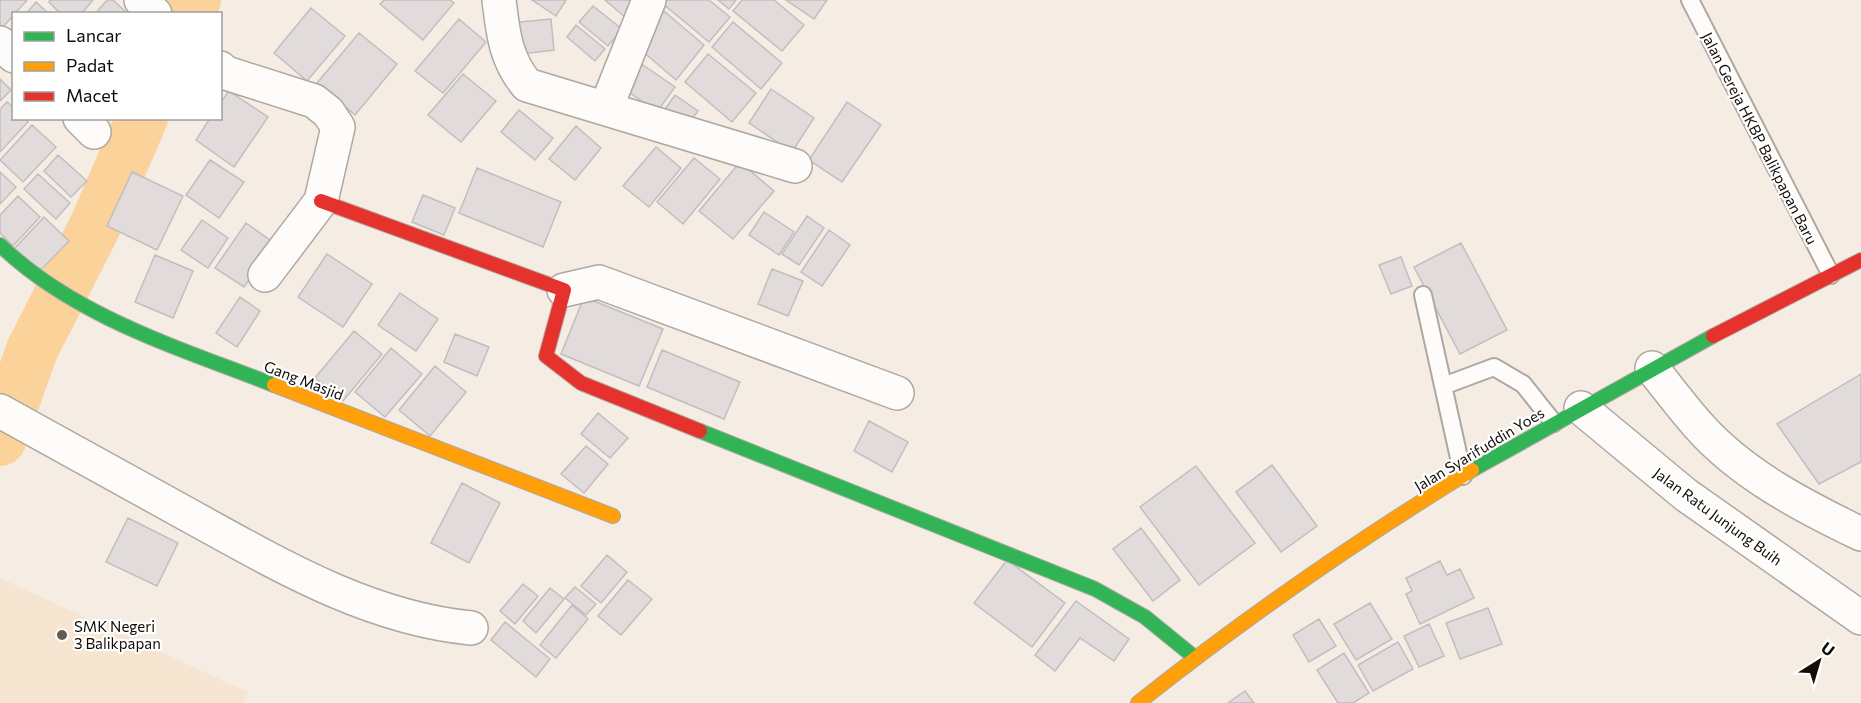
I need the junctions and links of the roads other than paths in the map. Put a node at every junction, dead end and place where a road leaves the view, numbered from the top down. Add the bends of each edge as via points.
1 (141, 0) edge
2 (499, 0) edge
3 (649, 0) edge
4 (1690, 0) edge
5 (153, 12) edge
6 (0, 43) edge
7 (12, 54) edge
8 (224, 71) edge
9 (606, 108) junction
10 (795, 166) dead end
11 (321, 201) junction
12 (0, 245) edge
13 (1861, 260) edge
14 (1831, 275) junction
15 (265, 276) dead end
16 (564, 290) junction
17 (1423, 296) dead end
18 (1652, 368) junction
19 (1443, 386) junction
20 (897, 393) dead end
21 (0, 411) edge
22 (1568, 416) junction
23 (1463, 476) junction
24 (613, 516) dead end
25 (1861, 534) edge
26 (1861, 618) edge
27 (471, 628) dead end
28 (1194, 657) junction
29 (1138, 703) edge

1 - 5 street
2 - 9 street via 505,47 514,69 527,85
3 - 9 street
4 - 14 lane, Jalan Gereja HKBP Balikpapan Baru
6 - 7 street
8 - 11 street via 314,101 328,112 338,128
9 - 10 street
11 - 15 street
11 - 16 main road
12 - 24 main road, Gang Masjid via 24,268 117,324
13 - 14 main road, Jalan Syarifuddin Yoes
14 - 18 main road, Jalan Syarifuddin Yoes
16 - 20 street via 599,282
16 - 28 main road via 546,356 581,383 1095,589 1145,618
17 - 19 lane
18 - 22 main road, Jalan Syarifuddin Yoes
18 - 25 street via 1699,427 1753,474
19 - 22 lane via 1494,367
19 - 23 lane
21 - 27 street via 294,573 431,624
22 - 23 main road, Jalan Syarifuddin Yoes
22 - 26 street, Jalan Ratu Junjung Buih
23 - 28 main road, Jalan Syarifuddin Yoes via 1314,571
28 - 29 main road, Jalan Syarifuddin Yoes

